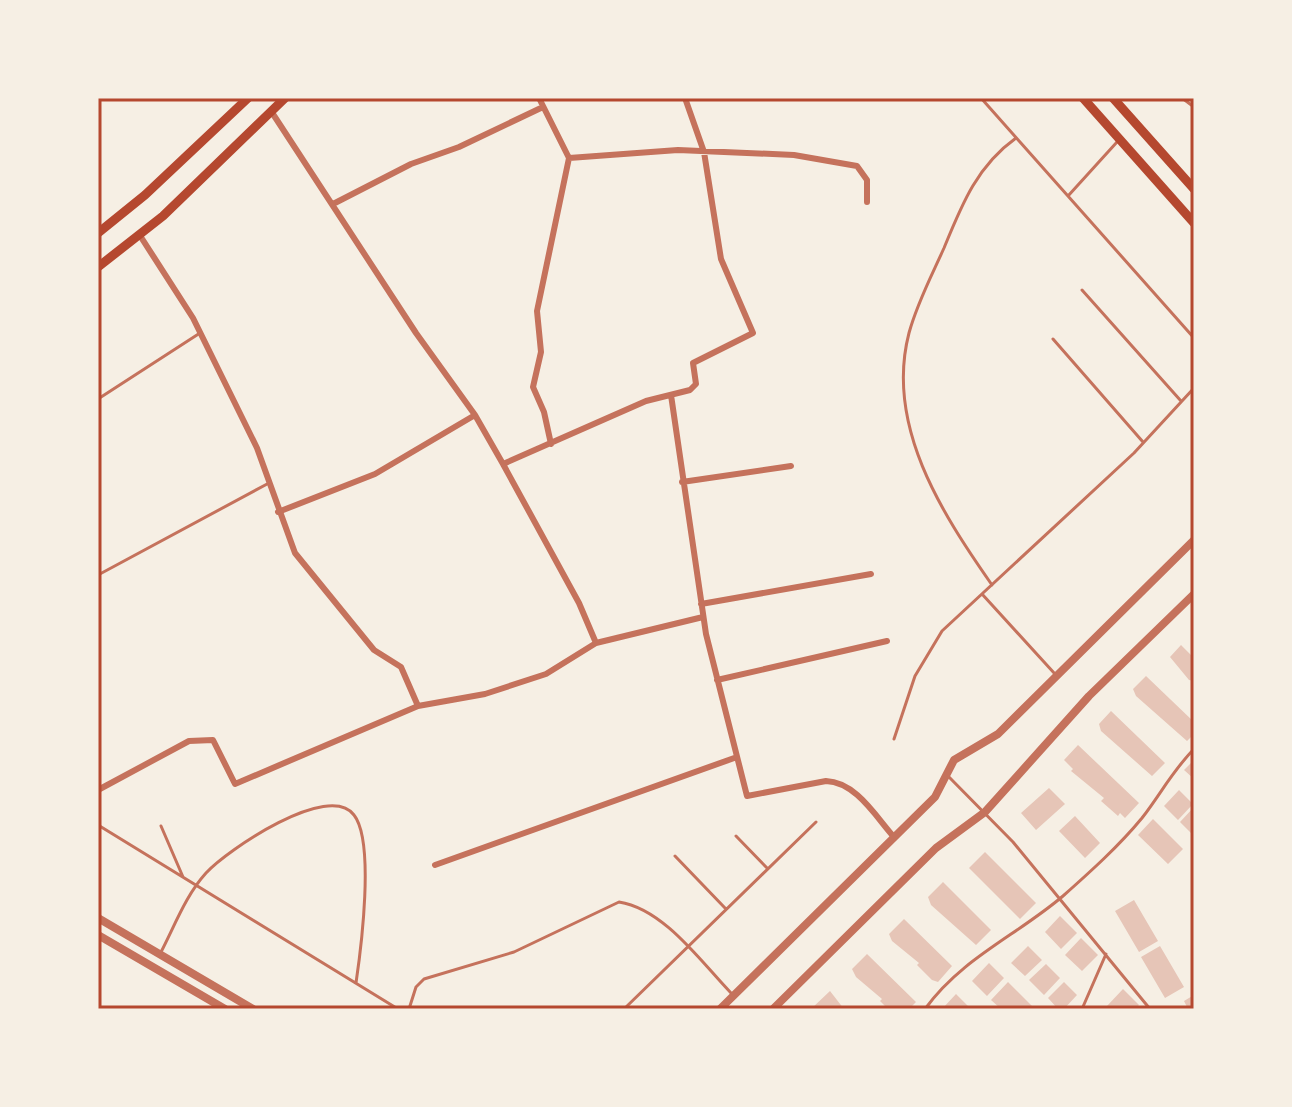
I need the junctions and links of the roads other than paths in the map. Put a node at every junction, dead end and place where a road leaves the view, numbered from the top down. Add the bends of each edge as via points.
1 (248, 98) edge
2 (285, 98) edge
3 (539, 98) edge
4 (685, 98) edge
5 (981, 98) edge
6 (1083, 98) edge
7 (1113, 98) edge
8 (1182, 98) edge
9 (543, 107) junction
10 (1194, 107) edge
11 (271, 111) junction
12 (1016, 138) junction
13 (1120, 140) junction
14 (704, 152) junction
15 (569, 158) junction
16 (1194, 189) edge
17 (1068, 196) junction
18 (867, 202) dead end
19 (333, 204) junction
20 (1194, 223) edge
21 (100, 227) edge
22 (139, 234) junction
23 (98, 267) edge
24 (1082, 290) dead end
25 (200, 333) junction
26 (1194, 338) edge
27 (1053, 339) dead end
28 (1194, 388) edge
29 (671, 395) junction
30 (98, 399) edge
31 (1181, 401) junction
32 (475, 415) junction
33 (1143, 442) junction
34 (551, 444) junction
35 (503, 464) junction
36 (791, 466) dead end
37 (682, 482) junction
38 (269, 483) junction
39 (278, 512) junction
40 (1194, 540) edge
41 (871, 574) dead end
42 (98, 575) edge
43 (992, 585) junction
44 (982, 594) junction
45 (1194, 594) edge
46 (701, 604) junction
47 (703, 617) junction
48 (887, 641) dead end
49 (596, 643) junction
50 (1056, 676) junction
51 (717, 680) junction
52 (418, 706) junction
53 (894, 739) dead end
54 (1194, 749) edge
55 (737, 757) junction
56 (945, 773) junction
57 (98, 790) edge
58 (985, 813) junction
59 (816, 822) dead end
60 (98, 825) edge
61 (161, 826) dead end
62 (736, 836) dead end
63 (894, 837) junction
64 (675, 856) dead end
65 (435, 865) dead end
66 (768, 868) junction
67 (184, 877) junction
68 (196, 885) junction
69 (1061, 898) junction
70 (726, 909) junction
71 (98, 918) edge
72 (98, 935) edge
73 (687, 948) junction
74 (1106, 954) junction
75 (160, 955) junction
76 (356, 983) junction
77 (733, 996) junction
78 (225, 1009) edge
79 (253, 1009) edge
80 (398, 1009) edge
81 (409, 1009) edge
82 (624, 1009) edge
83 (720, 1009) edge
84 (773, 1009) edge
85 (925, 1009) edge
86 (1082, 1009) edge
87 (1150, 1009) edge

1 - 21 main road via 145,195
2 - 11 main road
3 - 9 street
4 - 14 street
5 - 12 lane
6 - 13 main road
7 - 16 main road
8 - 10 lane
9 - 15 street
9 - 19 street
11 - 19 street
11 - 22 main road
12 - 17 lane
12 - 43 lane via 992,157 966,195 915,314 903,372 904,407 929,482
13 - 17 lane
13 - 20 main road
14 - 15 street
14 - 18 street via 794,155 857,166 867,180
14 - 29 street via 721,259 753,333 693,363 696,384
15 - 34 street via 537,311 541,352 533,387
17 - 26 lane
19 - 32 street
22 - 23 main road
22 - 25 street
24 - 31 lane
25 - 30 lane
25 - 38 street
27 - 33 lane
28 - 31 lane
29 - 34 street
29 - 37 street
31 - 33 lane
32 - 35 street
32 - 39 street via 375,474
33 - 43 lane
34 - 35 street
35 - 49 street
36 - 37 street
37 - 46 street
38 - 39 street
38 - 42 lane
39 - 52 street via 295,553 374,650 401,667
40 - 50 street
41 - 46 street
43 - 44 lane
44 - 50 lane
44 - 53 lane via 928,651
45 - 58 street via 1079,707
46 - 47 street
47 - 49 street
47 - 51 street
48 - 51 street
49 - 52 street via 515,686
50 - 56 street via 998,734 961,754
51 - 55 street
52 - 57 street via 235,784 213,740 204,738 168,751
54 - 69 lane via 1133,828
55 - 63 street via 747,796 839,782
55 - 65 street
56 - 58 lane
56 - 63 street via 935,797
58 - 69 lane
58 - 84 street via 936,848
59 - 66 lane
60 - 67 lane
61 - 67 lane
62 - 66 lane
63 - 77 street
64 - 70 lane
66 - 70 lane
67 - 68 lane
68 - 75 lane
68 - 76 lane
68 - 76 lane via 223,857 279,823 327,805 348,808 359,825 364,867
69 - 74 lane
69 - 85 lane via 961,968
70 - 73 lane
71 - 75 street
72 - 78 street
73 - 77 lane
73 - 81 lane via 650,913 619,902 514,952 424,979
73 - 82 lane
74 - 86 lane
74 - 87 lane
75 - 79 street
76 - 80 lane
77 - 83 street

